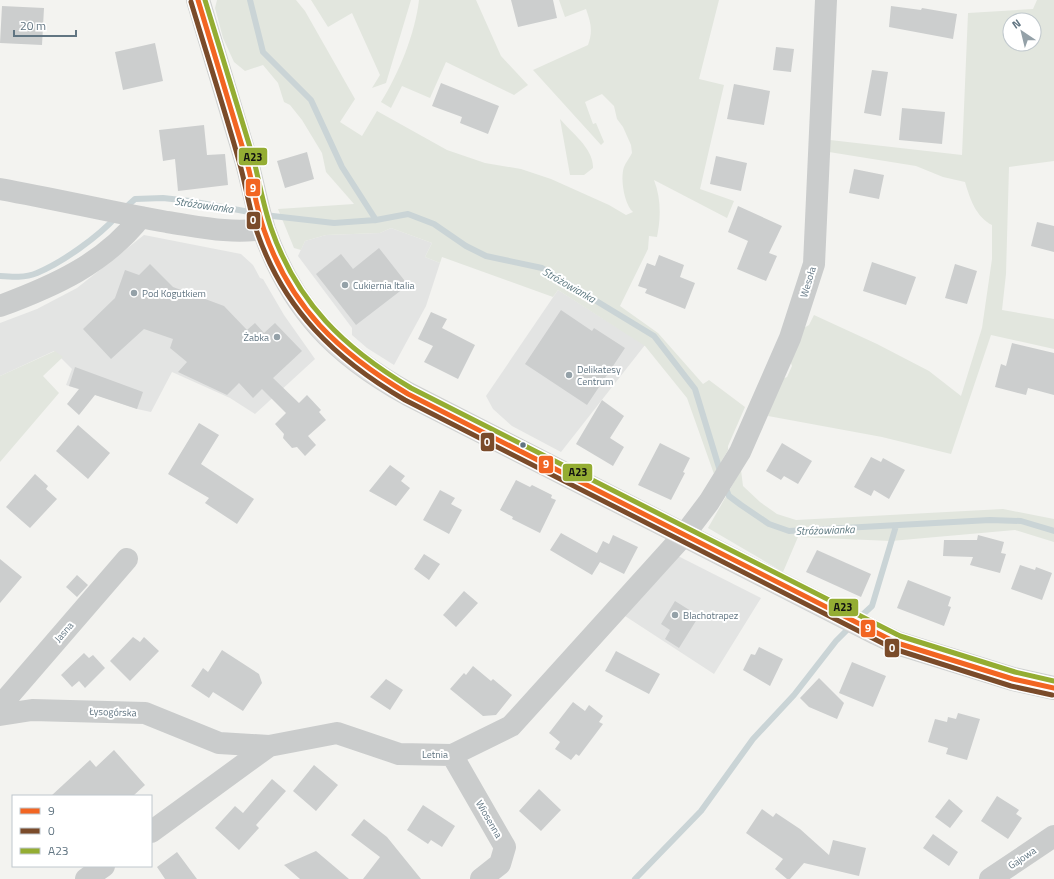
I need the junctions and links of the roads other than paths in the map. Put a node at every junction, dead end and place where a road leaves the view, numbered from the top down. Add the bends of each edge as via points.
1 (198, 0) edge
2 (826, 0) edge
3 (0, 189) edge
4 (134, 216) junction
5 (263, 226) junction
6 (0, 306) edge
7 (684, 535) junction
8 (127, 559) dead end
9 (1054, 688) edge
10 (0, 706) edge
11 (0, 715) edge
12 (269, 746) junction
13 (452, 755) junction
14 (152, 831) edge
15 (1054, 836) edge
16 (103, 867) edge
17 (86, 879) edge
18 (481, 879) edge
19 (990, 879) edge

1 - 5 main road
2 - 7 street, Wesoła via 814,264 790,338 740,452
3 - 4 street
4 - 5 street via 235,232
4 - 6 street via 126,236 70,277
5 - 7 main road via 281,272 313,322 354,360 408,394
7 - 9 main road via 897,642 1014,679
7 - 13 street, Letnia via 511,726
8 - 10 street, Jasna
11 - 12 street, Łysogórska via 32,710 145,713 219,743
12 - 13 street, Letnia via 336,733 399,754
12 - 14 street, Letnia
13 - 18 street, Wiosenna via 505,847 500,864
15 - 19 street, Gajowa
16 - 17 street

